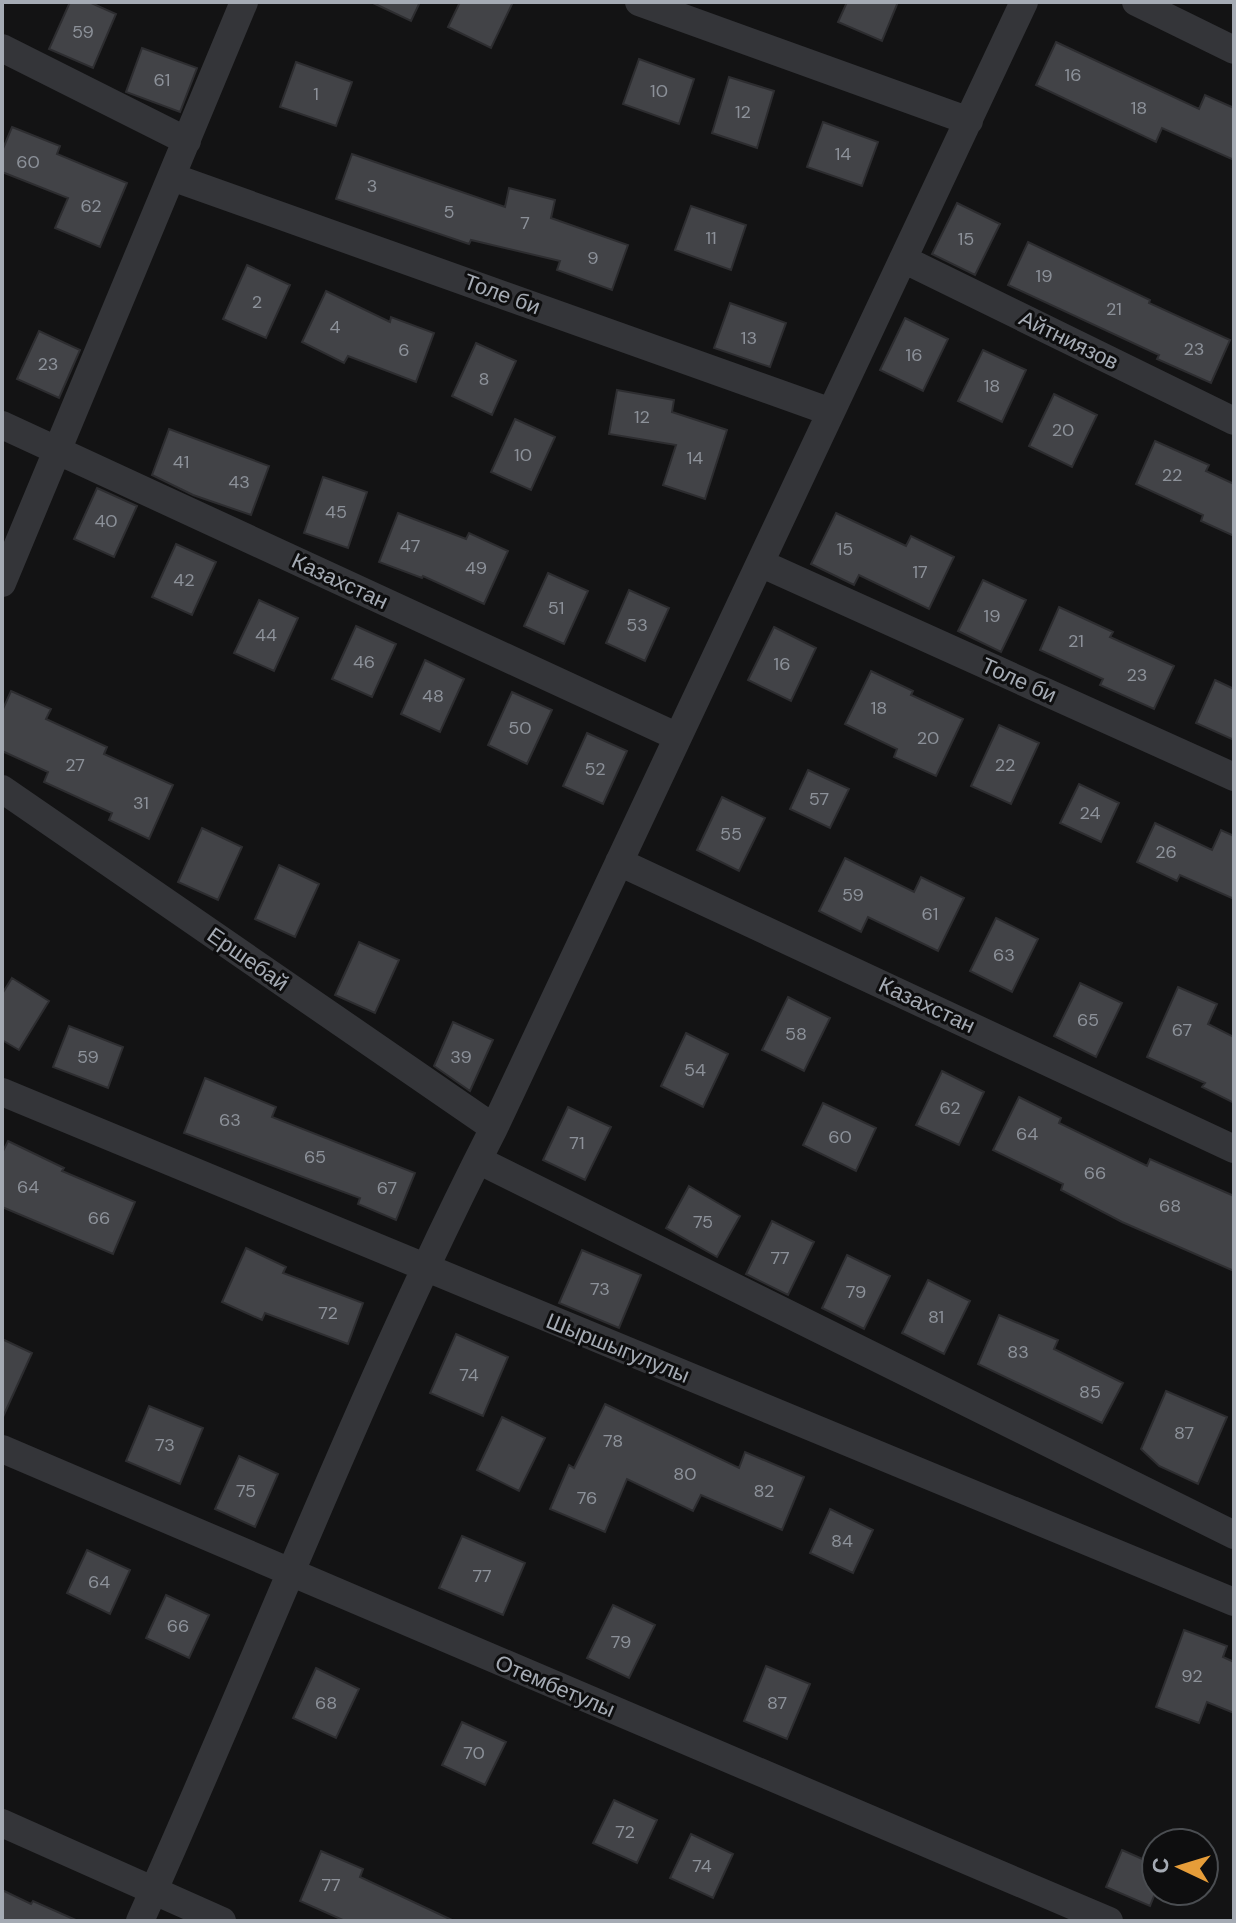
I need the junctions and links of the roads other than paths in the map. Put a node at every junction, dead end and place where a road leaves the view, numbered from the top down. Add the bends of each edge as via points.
1 (244, 2) edge
2 (639, 2) edge
3 (1024, 2) edge
4 (1136, 2) edge
5 (2, 48) edge
6 (1234, 50) edge
7 (969, 121) junction
8 (187, 141) junction
9 (172, 177) junction
10 (903, 259) junction
11 (831, 412) junction
12 (1234, 421) edge
13 (2, 425) edge
14 (57, 451) junction
15 (760, 563) junction
16 (2, 583) edge
17 (678, 737) junction
18 (1234, 777) edge
19 (2, 789) edge
20 (619, 862) junction
21 (2, 1092) edge
22 (494, 1128) junction
23 (1234, 1149) edge
24 (478, 1160) junction
25 (424, 1268) junction
26 (2, 1449) edge
27 (1234, 1535) edge
28 (289, 1573) junction
29 (1234, 1602) edge
30 (2, 1823) edge
31 (154, 1890) junction
32 (140, 1921) edge
33 (222, 1921) edge
34 (1109, 1921) edge

1 - 8 street
2 - 7 street
3 - 7 street
4 - 6 street
5 - 8 street
7 - 10 street
8 - 9 street
9 - 11 street, Толе би
9 - 14 street
10 - 11 street
10 - 12 street, Айтниязов
11 - 15 street
13 - 14 street, Казахстан
14 - 16 street
14 - 17 street, Казахстан
15 - 17 street
15 - 18 street, Толе би
17 - 20 street
19 - 22 street, Ершебай
20 - 22 street
20 - 23 street, Казахстан
21 - 25 street, Шыршыгулулы
22 - 24 street
24 - 25 street
24 - 27 street
25 - 28 street
25 - 29 street, Шыршыгулулы
26 - 28 street, Отембетулы
28 - 31 street
28 - 34 street, Отембетулы
30 - 31 street
31 - 32 street
31 - 33 street

